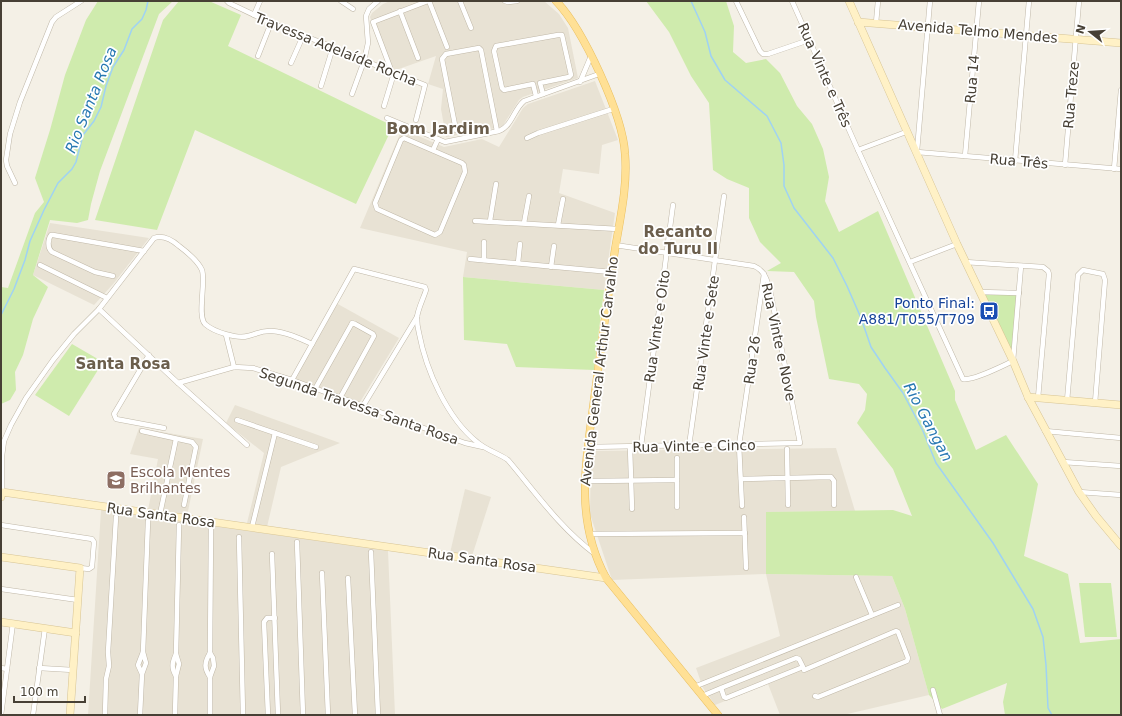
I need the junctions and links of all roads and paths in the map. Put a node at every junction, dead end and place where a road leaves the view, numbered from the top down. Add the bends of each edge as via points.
1 (81, 1) edge
2 (226, 1) edge
3 (260, 1) edge
4 (342, 1) edge
5 (378, 1) edge
6 (428, 1) edge
7 (460, 1) edge
8 (505, 1) edge
9 (517, 1) edge
10 (556, 1) edge
11 (562, 1) edge
12 (736, 1) edge
13 (792, 1) edge
14 (849, 1) edge
15 (878, 1) edge
16 (930, 1) edge
17 (979, 1) edge
18 (1029, 1) edge
19 (1079, 1) edge
20 (353, 9) dead end
21 (564, 9) junction
22 (400, 11) junction
23 (254, 15) junction
24 (858, 22) junction
25 (271, 23) junction
26 (876, 23) junction
27 (928, 27) junction
28 (471, 28) dead end
29 (976, 31) junction
30 (1026, 35) junction
31 (303, 36) junction
32 (1076, 39) junction
33 (809, 40) junction
34 (1121, 43) edge
35 (333, 47) junction
36 (447, 47) dead end
37 (258, 56) dead end
38 (591, 56) junction
39 (418, 58) dead end
40 (364, 61) junction
41 (291, 63) dead end
42 (390, 67) dead end
43 (394, 73) junction
44 (599, 74) junction
45 (580, 82) junction
46 (540, 83) junction
47 (533, 84) junction
48 (321, 86) dead end
49 (1121, 90) edge
50 (352, 94) dead end
51 (543, 94) junction
52 (536, 96) junction
53 (384, 106) dead end
54 (613, 109) junction
55 (387, 118) dead end
56 (416, 120) dead end
57 (456, 130) dead end
58 (496, 131) junction
59 (906, 132) junction
60 (527, 138) dead end
61 (438, 140) junction
62 (433, 150) junction
63 (858, 150) junction
64 (917, 154) junction
65 (965, 156) junction
66 (1015, 160) junction
67 (1065, 165) junction
68 (1114, 169) junction
69 (1121, 169) edge
70 (15, 183) dead end
71 (496, 184) dead end
72 (529, 196) dead end
73 (724, 196) dead end
74 (563, 199) dead end
75 (673, 205) dead end
76 (475, 221) dead end
77 (490, 222) junction
78 (524, 223) junction
79 (558, 225) junction
80 (618, 229) junction
81 (484, 242) dead end
82 (520, 244) dead end
83 (957, 244) junction
84 (616, 245) junction
85 (554, 246) dead end
86 (144, 251) junction
87 (666, 254) junction
88 (470, 258) dead end
89 (484, 260) junction
90 (716, 262) junction
91 (910, 262) junction
92 (965, 262) junction
93 (518, 263) junction
94 (40, 265) dead end
95 (551, 266) junction
96 (1021, 266) junction
97 (611, 272) junction
98 (764, 274) junction
99 (113, 276) dead end
100 (980, 292) junction
101 (1019, 293) junction
102 (108, 298) junction
103 (99, 309) junction
104 (416, 317) junction
105 (226, 335) junction
106 (312, 344) junction
107 (148, 355) junction
108 (1013, 362) junction
109 (234, 367) junction
110 (292, 380) junction
111 (178, 383) junction
112 (315, 389) junction
113 (1028, 397) junction
114 (340, 398) junction
115 (1038, 398) junction
116 (1067, 401) junction
117 (1095, 403) junction
118 (1121, 405) edge
119 (363, 406) junction
120 (237, 420) dead end
121 (164, 428) dead end
122 (142, 431) dead end
123 (1045, 431) junction
124 (275, 433) junction
125 (1121, 438) edge
126 (176, 439) junction
127 (800, 443) joint
128 (247, 445) dead end
129 (740, 445) junction
130 (641, 446) junction
131 (689, 446) junction
132 (316, 447) dead end
133 (587, 447) junction
134 (630, 447) junction
135 (484, 448) junction
136 (787, 449) dead end
137 (677, 458) dead end
138 (1063, 462) junction
139 (1121, 466) edge
140 (788, 478) junction
141 (741, 479) junction
142 (677, 480) junction
143 (631, 481) junction
144 (591, 482) dead end
145 (1079, 492) junction
146 (1, 495) edge
147 (1121, 495) edge
148 (834, 505) dead end
149 (184, 506) dead end
150 (742, 506) dead end
151 (788, 506) dead end
152 (678, 507) dead end
153 (632, 509) dead end
154 (160, 514) junction
155 (116, 517) dead end
156 (744, 517) dead end
157 (148, 521) dead end
158 (1, 525) edge
159 (179, 525) dead end
160 (252, 527) junction
161 (211, 528) dead end
162 (745, 533) junction
163 (589, 534) junction
164 (239, 537) dead end
165 (297, 542) dead end
166 (1121, 546) edge
167 (371, 552) dead end
168 (272, 554) dead end
169 (595, 554) junction
170 (1, 557) edge
171 (80, 568) junction
172 (746, 568) dead end
173 (322, 573) dead end
174 (856, 577) dead end
175 (348, 578) dead end
176 (606, 578) junction
177 (1, 589) edge
178 (78, 600) junction
179 (898, 605) dead end
180 (872, 615) junction
181 (275, 618) junction
182 (1, 622) edge
183 (13, 623) junction
184 (45, 628) junction
185 (76, 633) junction
186 (210, 653) junction
187 (1, 668) edge
188 (7, 668) junction
189 (39, 668) junction
190 (73, 670) junction
191 (804, 670) dead end
192 (210, 677) junction
193 (694, 687) junction
194 (721, 688) junction
195 (933, 690) dead end
196 (702, 696) junction
197 (815, 696) dead end
198 (1, 715) edge
199 (33, 715) edge
200 (70, 715) edge
201 (104, 715) edge
202 (140, 715) edge
203 (175, 715) edge
204 (210, 715) edge
205 (243, 715) edge
206 (268, 715) edge
207 (278, 715) edge
208 (303, 715) edge
209 (328, 715) edge
210 (355, 715) edge
211 (378, 715) edge
212 (718, 715) edge
213 (940, 715) edge

1 - 70 street via 52,22 20,102 10,134 6,160
2 - 23 street, Travessa Adelaíde Rocha
3 - 23 street
4 - 20 street
5 - 40 street via 369,9 366,16 368,38
6 - 22 street
6 - 36 street
7 - 28 street
8 - 9 street
10 - 21 main road, Avenida General Arthur Carvalho
11 - 21 street
12 - 33 street via 763,54
13 - 33 street, Rua Vinte e Três
14 - 24 street
15 - 26 street
16 - 27 street
17 - 29 street, Rua 14
18 - 30 street
19 - 32 street, Rua Treze
21 - 38 main road, Avenida General Arthur Carvalho
22 - 39 street
22 - 42 street via 373,22
23 - 25 street, Travessa Adelaíde Rocha
24 - 26 street, Avenida Telmo Mendes
24 - 59 street
25 - 31 street, Travessa Adelaíde Rocha
25 - 37 street
26 - 27 street, Avenida Telmo Mendes
27 - 29 street, Avenida Telmo Mendes
27 - 64 street
29 - 30 street, Avenida Telmo Mendes
29 - 65 street, Rua 14
30 - 32 street, Avenida Telmo Mendes
30 - 66 street
31 - 35 street, Travessa Adelaíde Rocha
31 - 41 street
32 - 34 street, Avenida Telmo Mendes
32 - 67 street, Rua Treze
33 - 63 street, Rua Vinte e Três
35 - 40 street, Travessa Adelaíde Rocha
35 - 48 street
38 - 44 main road, Avenida General Arthur Carvalho
38 - 45 street
40 - 43 street, Travessa Adelaíde Rocha
40 - 50 street
43 - 53 street
43 - 56 street, Travessa Adelaíde Rocha via 425,84
44 - 45 street
44 - 54 main road, Avenida General Arthur Carvalho
45 - 51 street
46 - 47 street
46 - 47 street via 571,75 562,35 496,46 494,51 502,88 504,90
46 - 51 street
47 - 52 street
49 - 68 street
51 - 52 street
52 - 58 street via 522,102 505,127
54 - 60 street
54 - 80 main road, Avenida General Arthur Carvalho via 623,140 626,163
55 - 61 street
57 - 58 street via 442,58 446,54 479,48
58 - 61 street via 445,142
59 - 63 street
59 - 64 street
61 - 62 street
62 - 62 street via 404,138 401,140 375,203 377,209 435,235 440,232 465,169 462,163
63 - 91 street, Rua Vinte e Três
64 - 65 street, Rua Três
64 - 83 street
65 - 66 street, Rua Três
66 - 67 street, Rua Três
67 - 68 street, Rua Três
68 - 69 street, Rua Três
71 - 77 street
72 - 78 street
73 - 90 street, Rua Vinte e Sete
74 - 79 street
75 - 87 street, Rua Vinte e Oito
76 - 77 street
77 - 78 street
78 - 79 street
79 - 80 street
80 - 84 main road, Avenida General Arthur Carvalho
81 - 89 street
82 - 93 street
83 - 91 street
83 - 92 street
84 - 87 street, Rua Vinte e Nove
84 - 97 main road, Avenida General Arthur Carvalho
85 - 95 street
86 - 99 street via 50,236 49,248 52,252 90,270
86 - 102 street, Rua Santa Rosa
86 - 105 street, Rua Santa Rosa via 154,238 161,237 185,250 203,274 204,323
87 - 90 street, Rua Vinte e Nove
87 - 130 street, Rua Vinte e Oito
88 - 89 street
89 - 93 street
90 - 98 street, Rua Vinte e Nove via 754,266
90 - 131 street, Rua Vinte e Sete
91 - 108 street, Rua Vinte e Três via 963,378 974,377
92 - 96 street
92 - 100 street
93 - 95 street
94 - 102 street
95 - 97 street
96 - 101 street
96 - 115 street via 1043,267 1049,274
97 - 133 main road, Avenida General Arthur Carvalho
98 - 127 street, Rua Vinte e Nove via 773,302
98 - 129 street, Rua 26
100 - 101 street
100 - 108 street
101 - 108 street
102 - 103 street, Rua Santa Rosa
103 - 107 street
103 - 146 street, Rua Santa Rosa via 53,360 26,398 11,425 2,448
104 - 106 street via 426,288 354,269
104 - 119 street
104 - 135 street via 426,361 437,388 469,435
105 - 106 street via 248,337 259,332 273,331
105 - 109 street
106 - 110 street
107 - 111 street
107 - 121 street via 114,414 115,418
108 - 113 street
109 - 110 street, Segunda Travessa Santa Rosa via 261,370
109 - 111 street, Segunda Travessa Santa Rosa
110 - 112 street, Segunda Travessa Santa Rosa
111 - 128 street
112 - 114 street, Segunda Travessa Santa Rosa
112 - 114 street via 352,323 355,324 374,336
113 - 115 street
113 - 123 street
114 - 119 street, Segunda Travessa Santa Rosa
115 - 116 street
116 - 117 street
116 - 117 street via 1078,273 1083,270 1103,274 1105,280
117 - 118 street
119 - 135 street, Segunda Travessa Santa Rosa
120 - 124 street
122 - 126 street
123 - 125 street
123 - 138 street
124 - 132 street
124 - 160 street
126 - 149 street via 192,442 196,447
126 - 154 street
127 - 129 street, Rua Vinte e Cinco
129 - 131 street, Rua Vinte e Cinco
129 - 141 street, Rua 26
130 - 131 street, Rua Vinte e Cinco
130 - 134 street, Rua Vinte e Cinco
133 - 134 street, Rua Vinte e Cinco
133 - 163 main road, Avenida General Arthur Carvalho via 584,508
134 - 143 street
135 - 169 street via 508,460 558,521
136 - 140 street
137 - 142 street
138 - 139 street
138 - 145 street
140 - 141 street
140 - 148 street via 832,478
140 - 151 street
141 - 150 street, Rua 26
142 - 143 street
142 - 152 street
143 - 144 street
143 - 153 street
145 - 147 street
145 - 166 street
146 - 154 street, Rua Santa Rosa
154 - 160 street, Rua Santa Rosa
155 - 201 street via 109,666
156 - 162 street
157 - 202 street via 143,652 146,663 142,674
158 - 171 street via 92,539 94,542 91,568
159 - 203 street via 176,654 172,663 176,676
160 - 176 street, Rua Santa Rosa
161 - 186 street
162 - 163 street
162 - 172 street
163 - 169 main road, Avenida General Arthur Carvalho
164 - 205 street
165 - 208 street
167 - 211 street
168 - 181 street
169 - 176 main road, Avenida General Arthur Carvalho
170 - 171 street
171 - 178 street
173 - 209 street
174 - 180 street
175 - 210 street
176 - 193 main road, Avenida General Arthur Carvalho
177 - 178 street
178 - 185 street
179 - 180 street
180 - 193 street
181 - 206 street via 267,618 264,622
181 - 207 street
182 - 183 street
183 - 184 street
183 - 188 street
184 - 185 street
184 - 189 street
185 - 190 street
186 - 192 street via 214,666
186 - 192 street via 205,663
187 - 188 street
188 - 198 street
189 - 190 street
189 - 199 street
190 - 200 street
191 - 197 street via 898,632 907,661 818,697
192 - 204 street
193 - 196 main road, Avenida General Arthur Carvalho
194 - 194 street via 796,658 803,667 726,698
194 - 196 street
195 - 213 street
196 - 212 main road, Avenida General Arthur Carvalho

